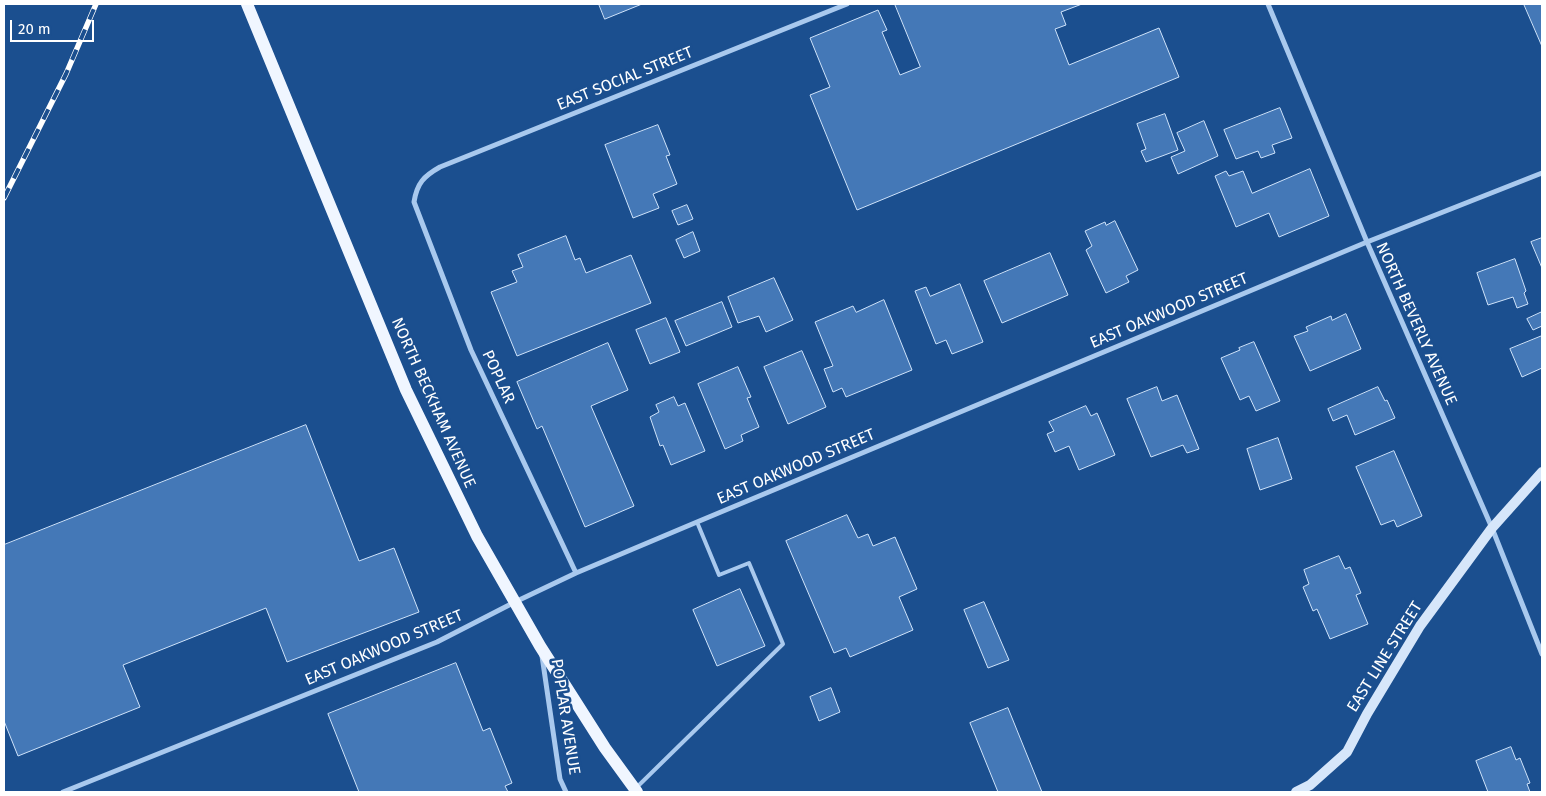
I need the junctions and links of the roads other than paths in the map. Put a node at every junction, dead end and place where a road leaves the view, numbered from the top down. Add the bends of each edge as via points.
1 (247, 4) edge
2 (847, 4) edge
3 (1268, 4) edge
4 (1542, 173) edge
5 (418, 186) joint
6 (1367, 242) junction
7 (1542, 472) edge
8 (697, 522) junction
9 (1492, 528) junction
10 (576, 574) junction
11 (515, 602) junction
12 (540, 646) junction
13 (1542, 654) edge
14 (1312, 788) edge
15 (636, 791) edge
16 (63, 792) edge
17 (566, 792) edge
18 (1296, 792) edge

1 - 11 main road, NORTH BECKHAM AVENUE via 406,390 477,536
2 - 5 street, EAST SOCIAL STREET via 440,167
3 - 6 street, NORTH BEVERLY AVENUE
4 - 6 street, EAST OAKWOOD STREET
5 - 10 street, POPLAR via 414,202 471,350
6 - 8 street, EAST OAKWOOD STREET
6 - 9 street, NORTH BEVERLY AVENUE
7 - 9 street, EAST LINE STREET
8 - 10 street, EAST OAKWOOD STREET
8 - 15 lane via 718,575 749,563 782,644
9 - 13 street, NORTH BEVERLY AVENUE
9 - 14 street, EAST LINE STREET via 1420,626 1347,752
10 - 11 street, EAST OAKWOOD STREET
11 - 12 main road, NORTH BECKHAM AVENUE
11 - 16 street, EAST OAKWOOD STREET via 437,642
12 - 15 main road, NORTH BECKHAM AVENUE
12 - 17 street, POPLAR AVENUE via 560,779
14 - 18 street, EAST LINE STREET

